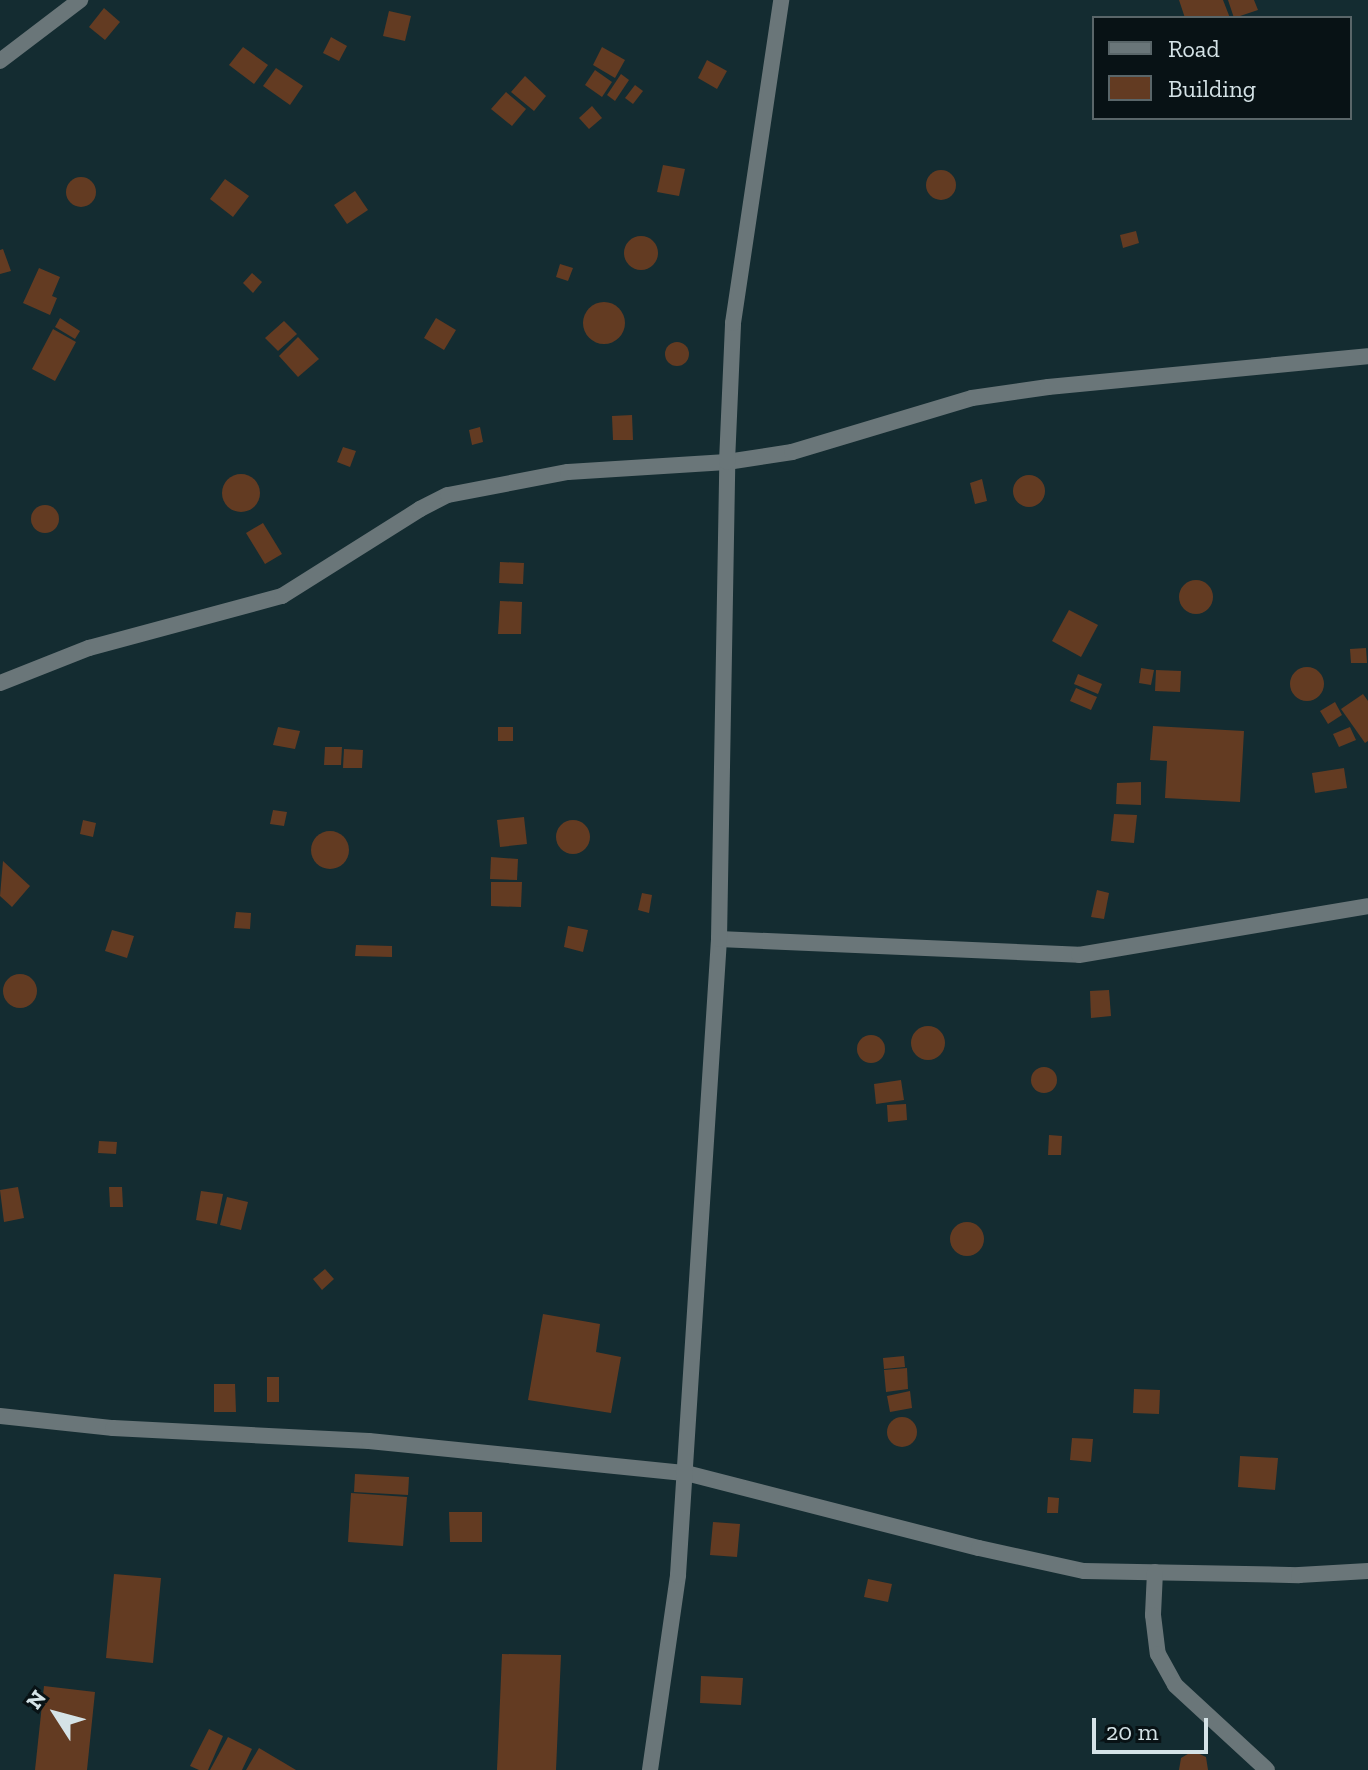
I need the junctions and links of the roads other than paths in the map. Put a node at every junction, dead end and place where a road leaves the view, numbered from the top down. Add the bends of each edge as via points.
1 (80, 0) edge
2 (781, 0) edge
3 (0, 61) edge
4 (1368, 356) edge
5 (727, 462) junction
6 (0, 683) edge
7 (1368, 906) edge
8 (719, 939) junction
9 (0, 1416) edge
10 (686, 1473) junction
11 (1368, 1571) edge
12 (1155, 1572) junction
13 (650, 1770) edge
14 (1267, 1770) edge

1 - 3 street
2 - 5 street via 733,323
4 - 5 street via 972,398 792,452
5 - 6 street via 568,472 448,495 282,596 89,648
5 - 8 street
7 - 8 street via 1079,955
8 - 10 street
9 - 10 street via 113,1428 369,1441
10 - 12 street via 1084,1571
10 - 13 street via 678,1575
11 - 12 street
12 - 14 street via 1158,1654 1175,1685

